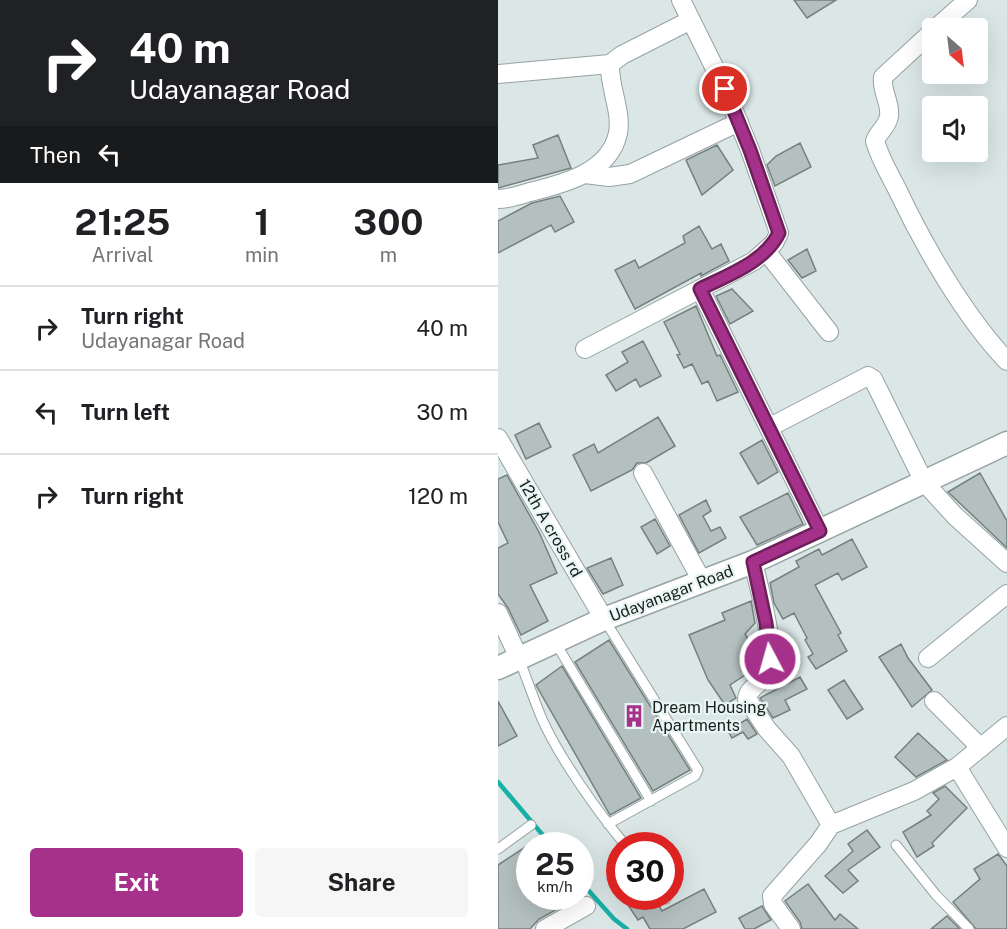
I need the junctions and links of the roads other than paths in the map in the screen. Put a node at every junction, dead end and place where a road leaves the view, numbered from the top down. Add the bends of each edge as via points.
1 (681, 0) edge
2 (968, 0) edge
3 (948, 18) edge
4 (691, 20) junction
5 (922, 42) edge
6 (610, 64) junction
7 (498, 74) edge
8 (739, 122) junction
9 (585, 174) junction
10 (498, 199) edge
11 (766, 251) junction
12 (700, 289) junction
13 (829, 332) dead end
14 (585, 349) dead end
15 (1007, 361) edge
16 (770, 427) junction
17 (498, 438) edge
18 (1007, 443) edge
19 (643, 472) dead end
20 (924, 482) junction
21 (820, 531) junction
22 (753, 562) junction
23 (1007, 563) edge
24 (702, 581) junction
25 (1007, 594) edge
26 (498, 613) edge
27 (604, 618) junction
28 (555, 642) junction
29 (519, 658) junction
30 (928, 658) dead end
31 (498, 668) edge
32 (934, 701) dead end
33 (1006, 730) edge
34 (981, 748) junction
35 (957, 767) junction
36 (651, 801) junction
37 (608, 824) junction
38 (531, 825) dead end
39 (831, 825) junction
40 (615, 832) edge
41 (896, 845) dead end
42 (1007, 848) edge
43 (498, 849) edge
44 (579, 910) edge
45 (545, 929) edge
46 (791, 929) edge
47 (969, 929) edge

1 - 4 street
2 - 3 street
4 - 6 street
4 - 8 street
5 - 15 street via 883,77 890,115 875,141 929,250 983,333
6 - 7 street
6 - 9 street via 618,133 603,160
8 - 9 street via 630,174
8 - 11 street via 777,223 779,233
9 - 10 street
11 - 12 street
11 - 13 street
12 - 14 street
12 - 16 street
16 - 20 street via 868,376 873,379
16 - 21 street
17 - 27 street, 12th A cross rd
18 - 20 street, Udayanagar Road
19 - 24 street
20 - 21 street, Udayanagar Road
20 - 23 street
21 - 22 street, Udayanagar Road
22 - 24 street, Udayanagar Road
22 - 39 street via 770,659 766,676 752,688 747,699 791,756
24 - 27 street, Udayanagar Road
25 - 30 street
26 - 29 street
27 - 28 street, Udayanagar Road
27 - 36 lane via 698,770 695,776
28 - 29 street, Udayanagar Road
28 - 36 lane
29 - 31 street, Udayanagar Road
29 - 37 lane via 543,720
32 - 34 street
33 - 34 street
34 - 35 street
35 - 39 street via 914,791
35 - 42 street
36 - 37 lane
37 - 40 lane
38 - 43 lane
39 - 46 street via 772,896 773,904
41 - 47 lane
44 - 45 street

